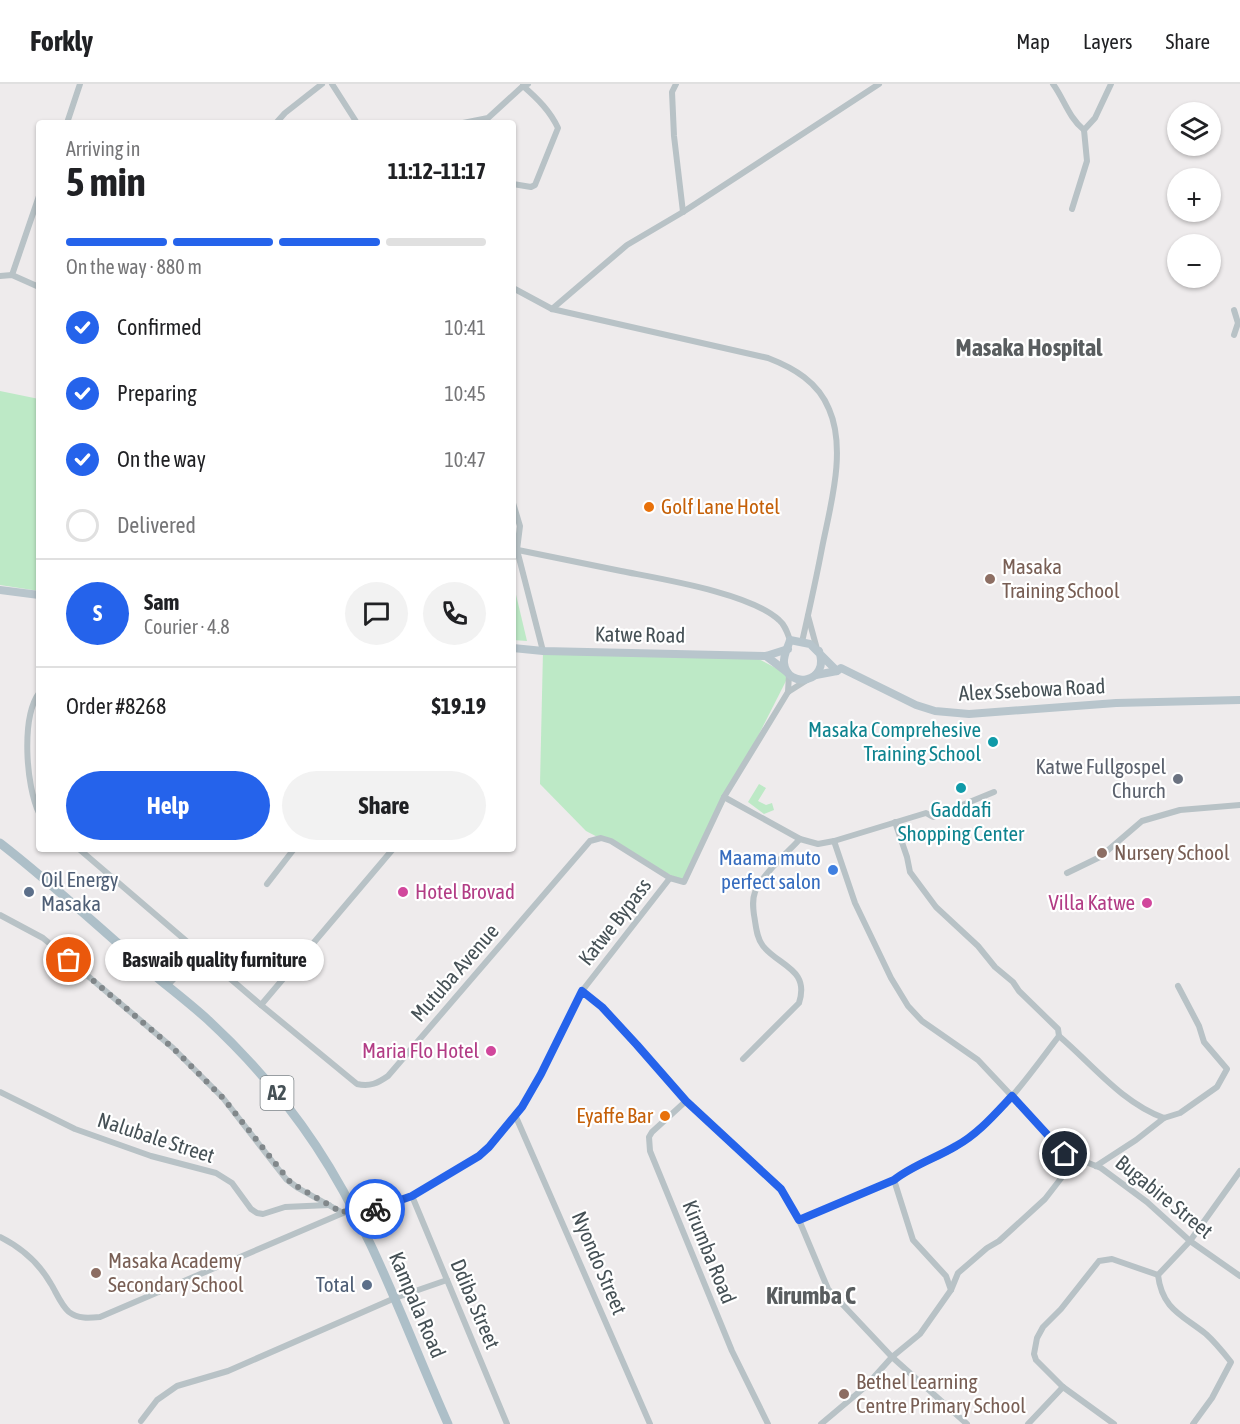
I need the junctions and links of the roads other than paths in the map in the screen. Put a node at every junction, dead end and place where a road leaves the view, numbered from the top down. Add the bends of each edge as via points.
1 (80, 84) edge
2 (322, 84) edge
3 (332, 84) edge
4 (676, 84) edge
5 (879, 84) edge
6 (1053, 84) edge
7 (1111, 84) edge
8 (525, 85) edge
9 (68, 120) edge
10 (279, 120) edge
11 (355, 120) edge
12 (478, 120) edge
13 (1084, 130) junction
14 (516, 184) edge
15 (36, 205) edge
16 (1072, 209) dead end
17 (683, 212) junction
18 (12, 275) junction
19 (0, 276) edge
20 (36, 286) edge
21 (516, 290) edge
22 (552, 309) junction
23 (1234, 310) dead end
24 (1234, 335) dead end
25 (516, 513) edge
26 (516, 544) edge
27 (516, 549) edge
28 (516, 553) edge
29 (0, 590) edge
30 (36, 594) edge
31 (808, 616) junction
32 (802, 642) junction
33 (789, 644) junction
34 (516, 648) edge
35 (818, 650) junction
36 (543, 651) junction
37 (766, 656) junction
38 (837, 671) junction
39 (788, 673) junction
40 (812, 677) junction
41 (788, 692) junction
42 (36, 699) edge
43 (1240, 700) edge
44 (994, 792) dead end
45 (724, 797) junction
46 (36, 804) edge
47 (1240, 805) edge
48 (895, 822) junction
49 (800, 839) junction
50 (834, 841) junction
51 (0, 843) edge
52 (82, 852) edge
53 (292, 852) edge
54 (390, 852) edge
55 (1067, 873) dead end
56 (670, 878) junction
57 (267, 884) dead end
58 (0, 915) edge
59 (199, 953) junction
60 (167, 986) junction
61 (1178, 986) dead end
62 (582, 991) junction
63 (261, 1005) junction
64 (1059, 1036) junction
65 (744, 1059) dead end
66 (1004, 1088) junction
67 (0, 1092) edge
68 (1012, 1096) junction
69 (686, 1101) junction
70 (1004, 1105) junction
71 (516, 1117) junction
72 (1164, 1118) junction
73 (1076, 1159) junction
74 (1096, 1166) junction
75 (1240, 1171) edge
76 (894, 1180) junction
77 (412, 1196) junction
78 (329, 1205) junction
79 (351, 1205) junction
80 (343, 1213) junction
81 (357, 1215) junction
82 (799, 1220) junction
83 (0, 1237) edge
84 (1190, 1241) junction
85 (958, 1273) junction
86 (1158, 1275) junction
87 (946, 1276) junction
88 (1240, 1276) edge
89 (447, 1280) junction
90 (951, 1290) junction
91 (395, 1298) junction
92 (892, 1357) junction
93 (1231, 1362) junction
94 (1240, 1367) edge
95 (1063, 1387) junction
96 (141, 1420) dead end
97 (448, 1424) edge
98 (507, 1424) edge
99 (650, 1424) edge
100 (768, 1424) edge
101 (821, 1424) edge
102 (967, 1424) edge
103 (1028, 1424) edge
104 (1114, 1424) edge
105 (1193, 1424) edge

1 - 9 street
2 - 10 street
3 - 11 street
4 - 17 street via 672,92
5 - 17 street
6 - 13 street via 1072,118
7 - 13 street via 1095,118
8 - 12 street via 488,118
8 - 14 street via 558,128 535,185
13 - 16 street via 1086,162
15 - 18 street
17 - 22 street via 627,244
18 - 19 street
18 - 20 street
21 - 22 street
22 - 31 street via 768,358 802,375 819,391 830,410 836,436 836,470
23 - 24 street via 1238,323
25 - 26 street via 520,526
27 - 33 street via 731,597 779,619 786,627
28 - 36 street
29 - 30 street
31 - 32 street
31 - 35 street
32 - 33 street
32 - 35 street
33 - 37 street, Katwe Road
33 - 39 street via 784,656
34 - 36 street, Katwe Road
35 - 38 street
35 - 40 street via 821,668
36 - 37 street, Katwe Road
37 - 39 street
38 - 40 street
38 - 43 street, Alex Ssebowa Road via 841,668 935,711 969,714 1116,703
39 - 40 street via 798,680
39 - 41 street, Katwe Bypass
40 - 41 street, Katwe Bypass
41 - 45 street, Katwe Bypass
42 - 46 street via 31,708 28,746
44 - 48 street via 933,817 926,813
45 - 49 street
45 - 56 street, Katwe Bypass via 684,882
47 - 55 street via 1180,810 1142,821 1100,857
48 - 50 street
48 - 64 street via 910,872 936,907 1058,1029
49 - 50 street via 818,844
49 - 65 street via 758,885 752,902 759,941 792,970 802,993 799,1003
50 - 66 street, Bugabire Street via 855,903 908,1006 922,1021 978,1060
51 - 60 main road, Kampala Road / A2
52 - 59 street, Mutuba Avenue
53 - 57 street
54 - 63 street
56 - 62 street, Katwe Bypass
56 - 63 street, Mutuba Avenue via 611,841 590,841 388,1076 373,1085 357,1084
58 - 78 street via 43,938 173,1048 223,1098 286,1179
59 - 60 street
59 - 63 street, Mutuba Avenue
60 - 79 main road, Kampala Road / A2 via 205,1017 264,1077 317,1147
61 - 72 street via 1204,1042 1227,1069 1217,1088 1180,1113
62 - 69 street via 609,1014
62 - 71 street, Katwe Bypass
64 - 68 street
64 - 72 street via 1139,1107
66 - 68 street, Bugabire Street
66 - 70 street
67 - 78 street, Nalubale Street via 75,1129 150,1156 216,1173 232,1183 257,1213
68 - 70 street
68 - 73 street, Bugabire Street via 1065,1154
69 - 82 street via 781,1189
69 - 100 street, Kirumba Road via 652,1132 650,1151 732,1351
70 - 76 street via 959,1145
71 - 77 street, Katwe Bypass via 479,1156
71 - 99 street, Nyondo Street
72 - 74 street
73 - 74 street, Bugabire Street
73 - 85 street via 1045,1199
74 - 84 street, Bugabire Street via 1148,1202
75 - 84 street
76 - 82 street
76 - 87 street via 913,1240
77 - 81 street, Katwe Bypass
77 - 89 street, Ddiba Street
78 - 80 street
79 - 80 street
79 - 81 main road, Kampala Road / A2
80 - 83 street via 100,1317 88,1318 68,1311 34,1261
81 - 91 main road, Kampala Road / A2
82 - 92 street via 828,1289
84 - 86 street
84 - 88 street, Bugabire Street
85 - 87 street
85 - 90 street
86 - 93 street via 1170,1306
86 - 95 street via 1112,1259 1099,1261 1042,1327 1035,1347 1036,1360
87 - 90 street
89 - 91 street
89 - 98 street, Ddiba Street
90 - 92 street via 920,1334
91 - 96 street via 228,1371 177,1386 157,1400
91 - 97 main road, Kampala Road / A2
92 - 101 street via 865,1387
92 - 102 street
93 - 94 street
93 - 105 street
95 - 103 street
95 - 104 street

